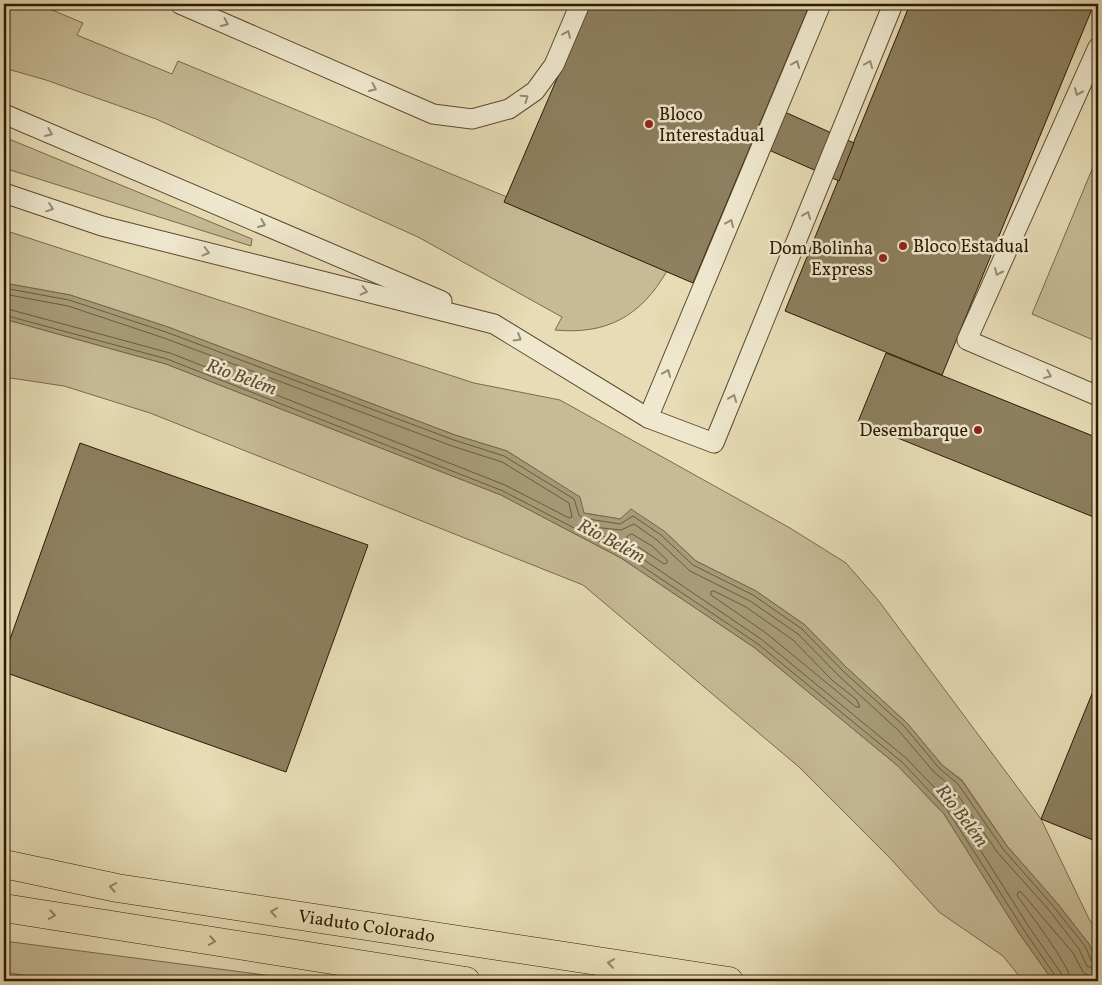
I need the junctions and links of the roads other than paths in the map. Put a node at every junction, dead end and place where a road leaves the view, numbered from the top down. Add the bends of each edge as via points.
1 (180, 4) edge
2 (580, 4) edge
3 (822, 4) edge
4 (894, 4) edge
5 (1098, 47) edge
6 (4, 114) edge
7 (4, 193) edge
8 (494, 324) junction
9 (1098, 396) edge
10 (648, 418) junction
11 (4, 864) edge
12 (4, 908) edge
13 (466, 981) edge
14 (729, 981) edge

1 -> 2 lane via 433,114 472,119 509,109 534,91 554,64
10 -> 3 lane
10 -> 4 lane via 714,443
5 -> 9 lane via 967,340
6 -> 8 lane
7 -> 8 lane via 102,226
8 -> 10 lane
14 -> 11 main road, Viaduto Colorado via 117,888
12 -> 13 main road

